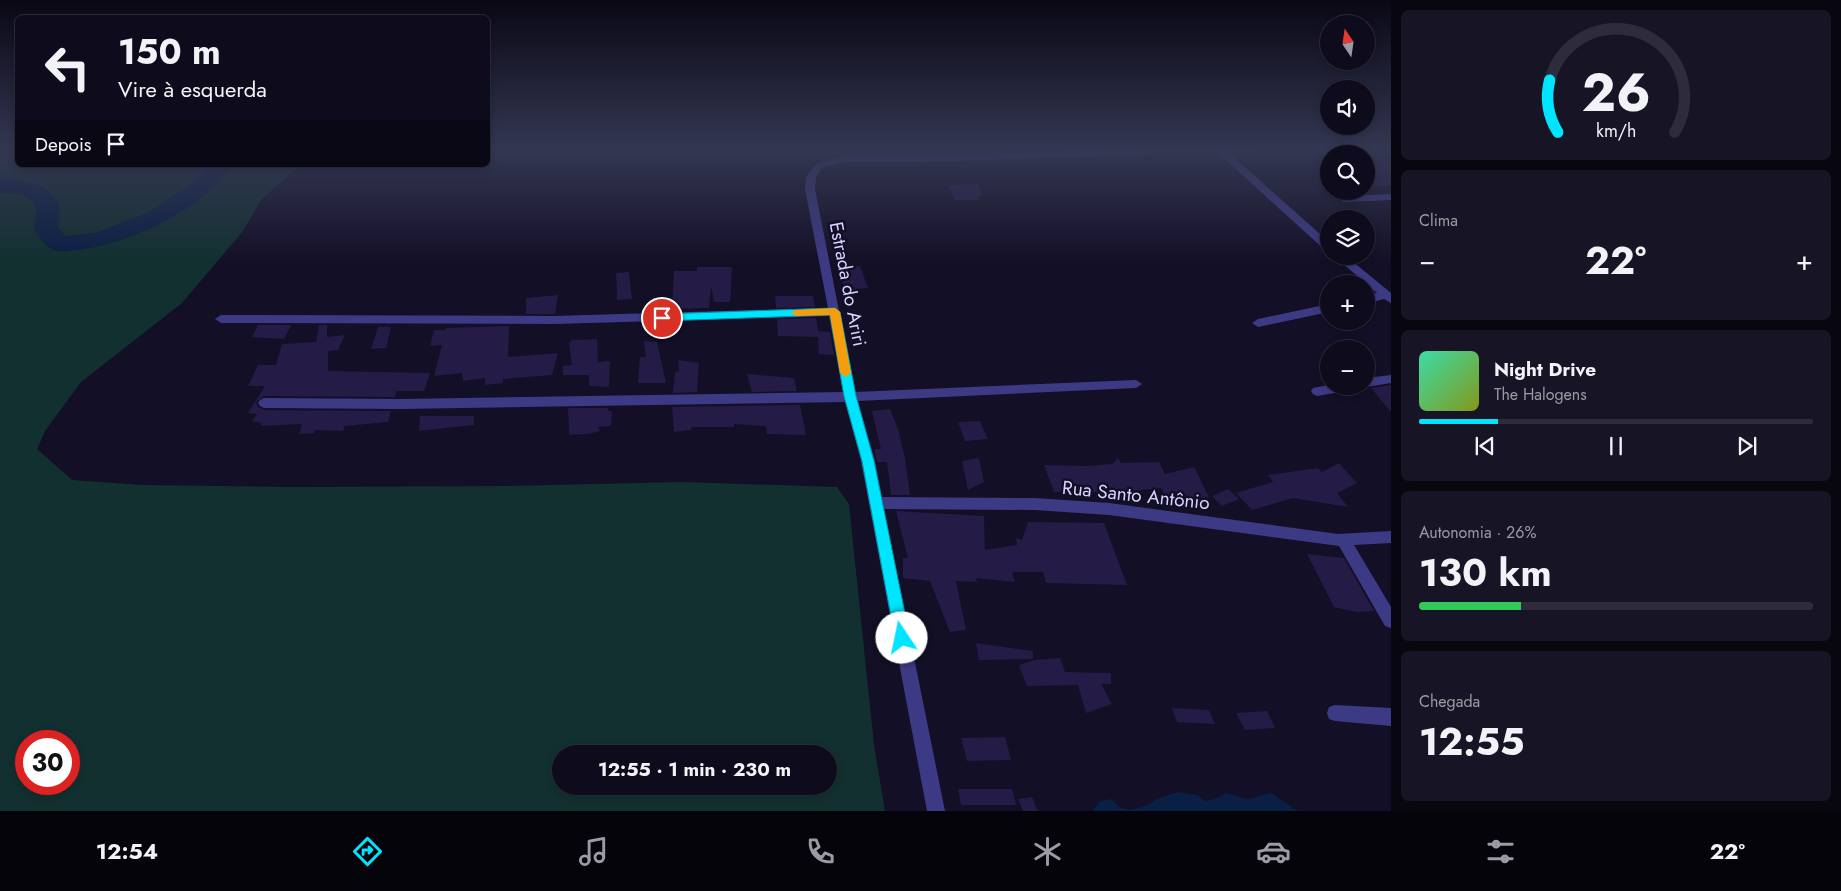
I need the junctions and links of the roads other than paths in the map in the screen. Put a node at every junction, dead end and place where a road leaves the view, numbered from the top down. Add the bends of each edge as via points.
1 (810, 187) edge
2 (1261, 187) edge
3 (1391, 197) edge
4 (1375, 198) edge
5 (1320, 240) edge
6 (1350, 265) edge
7 (1388, 297) edge
8 (1375, 299) edge
9 (1320, 310) edge
10 (835, 312) junction
11 (221, 319) dead end
12 (1258, 323) dead end
13 (1391, 379) edge
14 (1375, 382) edge
15 (1136, 384) dead end
16 (1320, 391) edge
17 (1316, 392) dead end
18 (850, 396) junction
19 (264, 403) dead end
20 (876, 503) junction
21 (1391, 538) edge
22 (1343, 540) junction
23 (1391, 622) edge
24 (1335, 714) dead end
25 (1391, 717) edge
26 (936, 811) edge

1 - 10 street, Estrada do Ariri
2 - 5 street
3 - 4 street
6 - 7 street
7 - 8 street
9 - 12 street
10 - 11 street via 440,322
10 - 18 street, Estrada do Ariri
13 - 14 street
15 - 18 street
16 - 17 street
18 - 19 street via 401,404
18 - 20 street, Estrada do Ariri
20 - 22 street, Rua Santo Antônio via 1035,504 1109,509
20 - 26 street, Estrada do Ariri
21 - 22 street, Rua Santo Antônio
22 - 23 street
24 - 25 street

